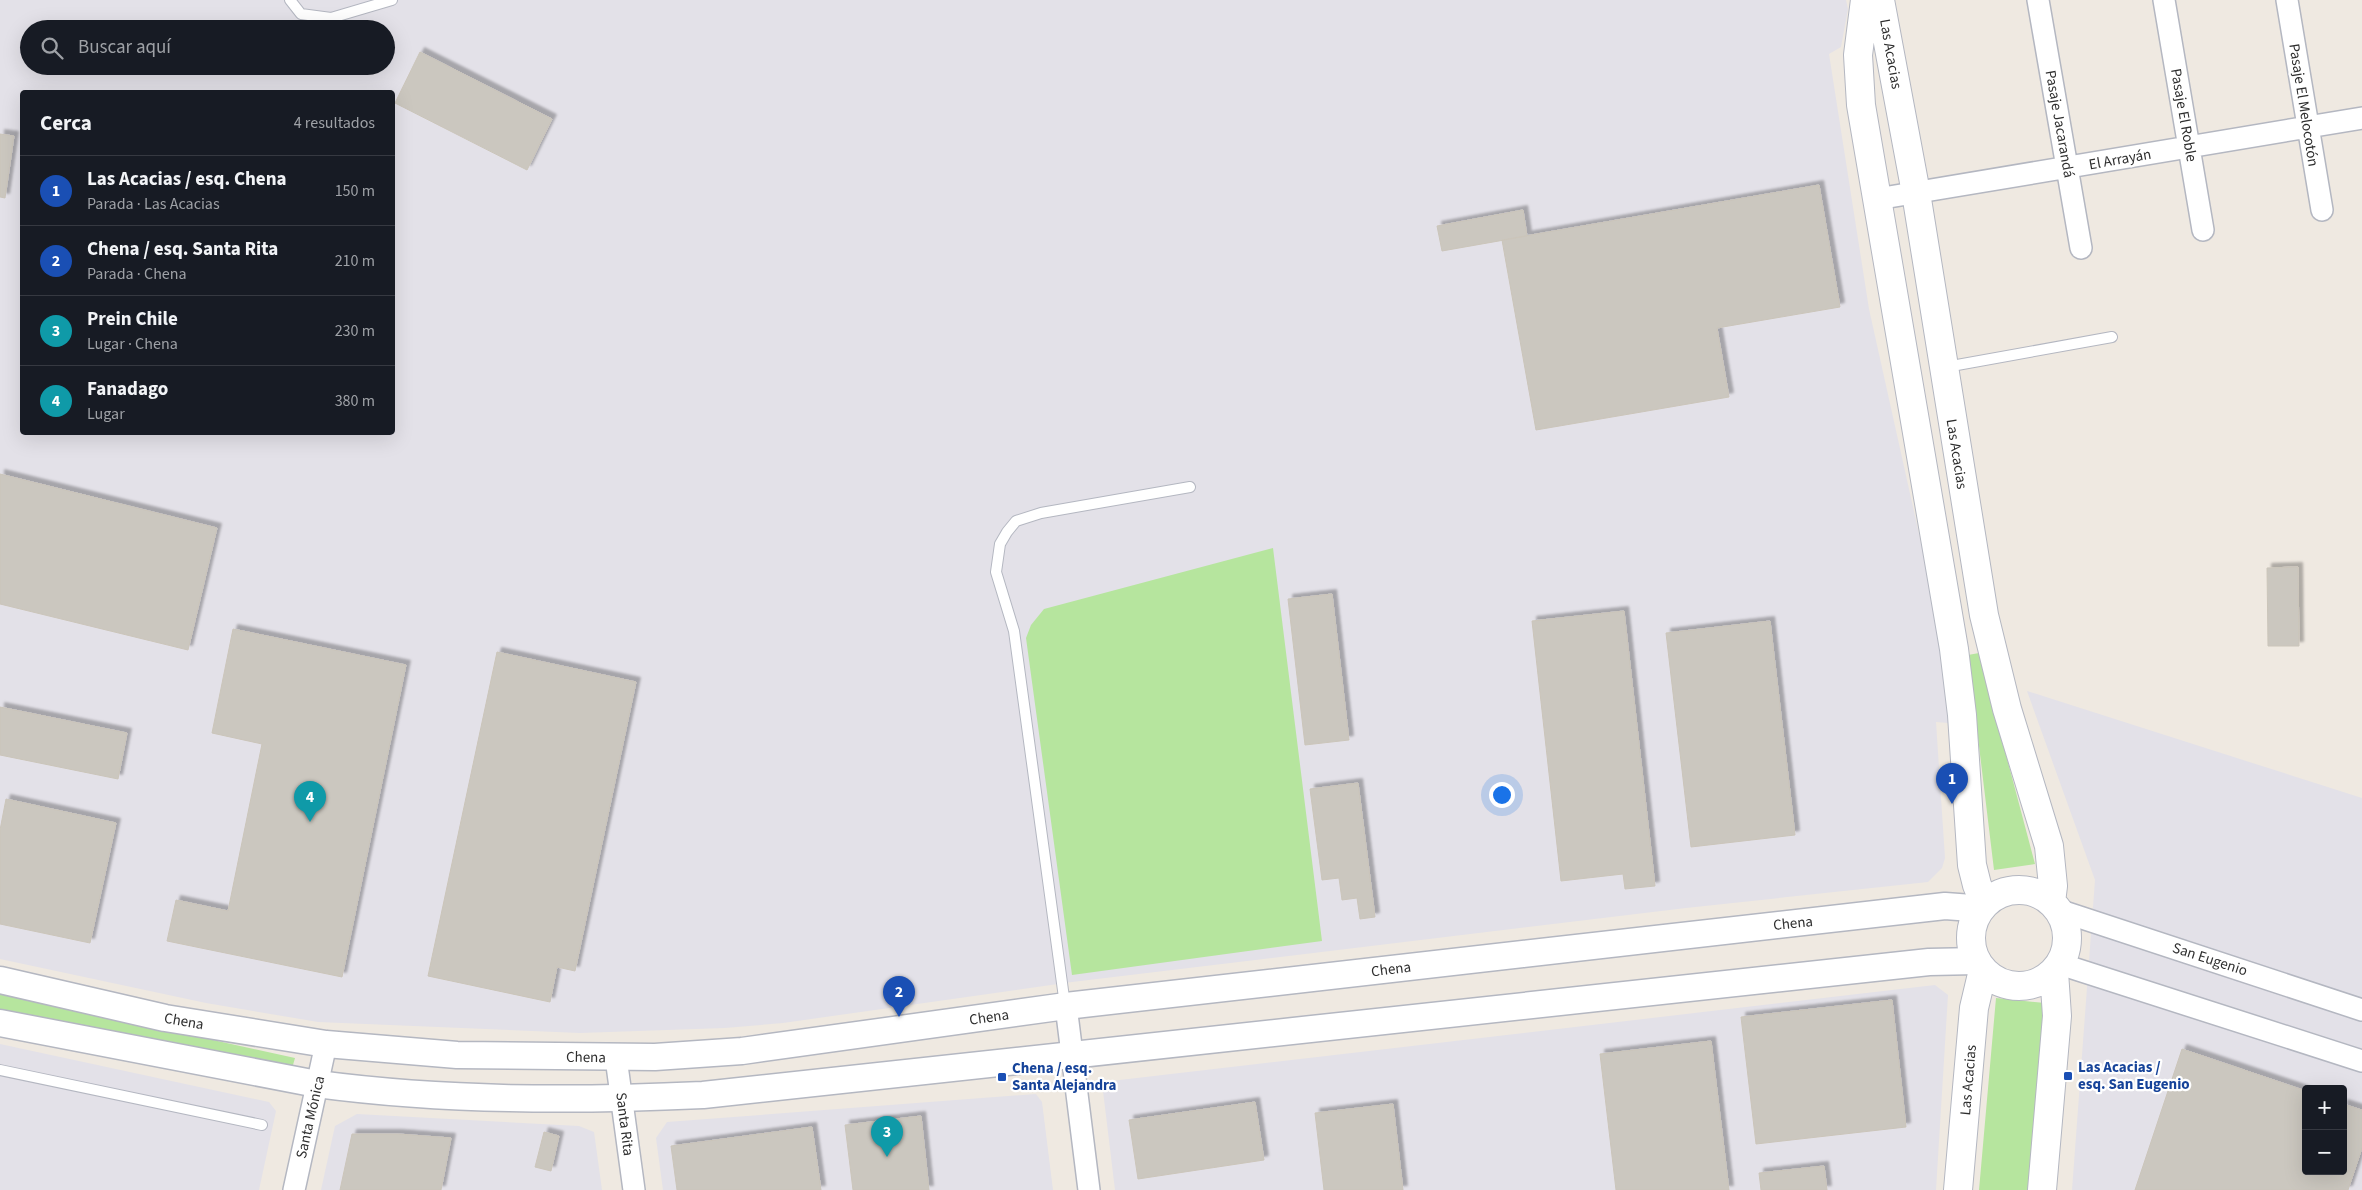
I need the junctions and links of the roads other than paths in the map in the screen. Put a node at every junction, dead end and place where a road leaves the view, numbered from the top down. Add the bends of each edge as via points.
1 (290, 0) edge
2 (392, 0) edge
3 (1865, 0) edge
4 (1880, 0) edge
5 (2038, 0) edge
6 (2164, 0) edge
7 (2287, 0) edge
8 (2362, 118) edge
9 (2308, 127) junction
10 (2189, 147) junction
11 (2068, 168) junction
12 (1916, 193) junction
13 (1877, 199) junction
14 (2322, 210) dead end
15 (2203, 230) dead end
16 (2081, 248) dead end
17 (2112, 336) dead end
18 (1942, 368) junction
19 (1190, 487) dead end
20 (2055, 906) junction
21 (1982, 907) junction
22 (1980, 966) junction
23 (2057, 968) junction
24 (0, 980) edge
25 (1066, 1006) junction
26 (2362, 1010) edge
27 (0, 1022) edge
28 (326, 1044) junction
29 (1072, 1055) junction
30 (616, 1058) junction
31 (2362, 1061) edge
32 (0, 1070) edge
33 (317, 1084) junction
34 (622, 1099) junction
35 (262, 1125) dead end
36 (294, 1190) edge
37 (634, 1190) edge
38 (1089, 1190) edge
39 (1958, 1190) edge
40 (2042, 1190) edge

1 - 2 lane via 301,14 332,18
3 - 13 main road, Las Acacias via 1860,33 1859,80
4 - 12 main road, Las Acacias
5 - 11 street, Pasaje Jacarandá
6 - 10 street, Pasaje El Roble
7 - 9 street, Pasaje El Melocotón
8 - 9 street, El Arrayán
9 - 10 street, El Arrayán
9 - 14 street, Pasaje El Melocotón
10 - 11 street, El Arrayán
10 - 15 street, Pasaje El Roble
11 - 12 street, El Arrayán
11 - 16 street, Pasaje Jacarandá
12 - 13 street, El Arrayán
12 - 18 main road, Las Acacias
13 - 21 main road, Las Acacias via 1958,674 1972,865
17 - 18 lane
18 - 20 main road, Las Acacias via 1993,658 2049,846
19 - 25 lane via 1041,513 1016,521 998,551 996,572 1014,631
20 - 21 main road via 2036,893 2018,890 2000,894
20 - 23 main road via 2063,919 2067,937 2067,946
20 - 26 street, San Eugenio
21 - 22 main road via 1974,921 1971,941
21 - 25 street, Chena via 1946,906
22 - 23 main road via 2001,983 2024,986 2035,984
22 - 29 street via 1956,960 1919,963
22 - 39 main road, Las Acacias
23 - 31 street
23 - 40 main road via 2057,1016
24 - 28 street, Chena via 166,1018
25 - 29 street
25 - 30 street, Chena via 742,1051
27 - 33 street
28 - 30 street, Chena via 457,1055
28 - 33 street, Santa Mónica
29 - 34 street via 703,1094
29 - 38 street
30 - 34 street, Santa Rita
32 - 35 lane
33 - 34 street via 433,1097
33 - 36 street, Santa Mónica
34 - 37 street, Santa Rita

